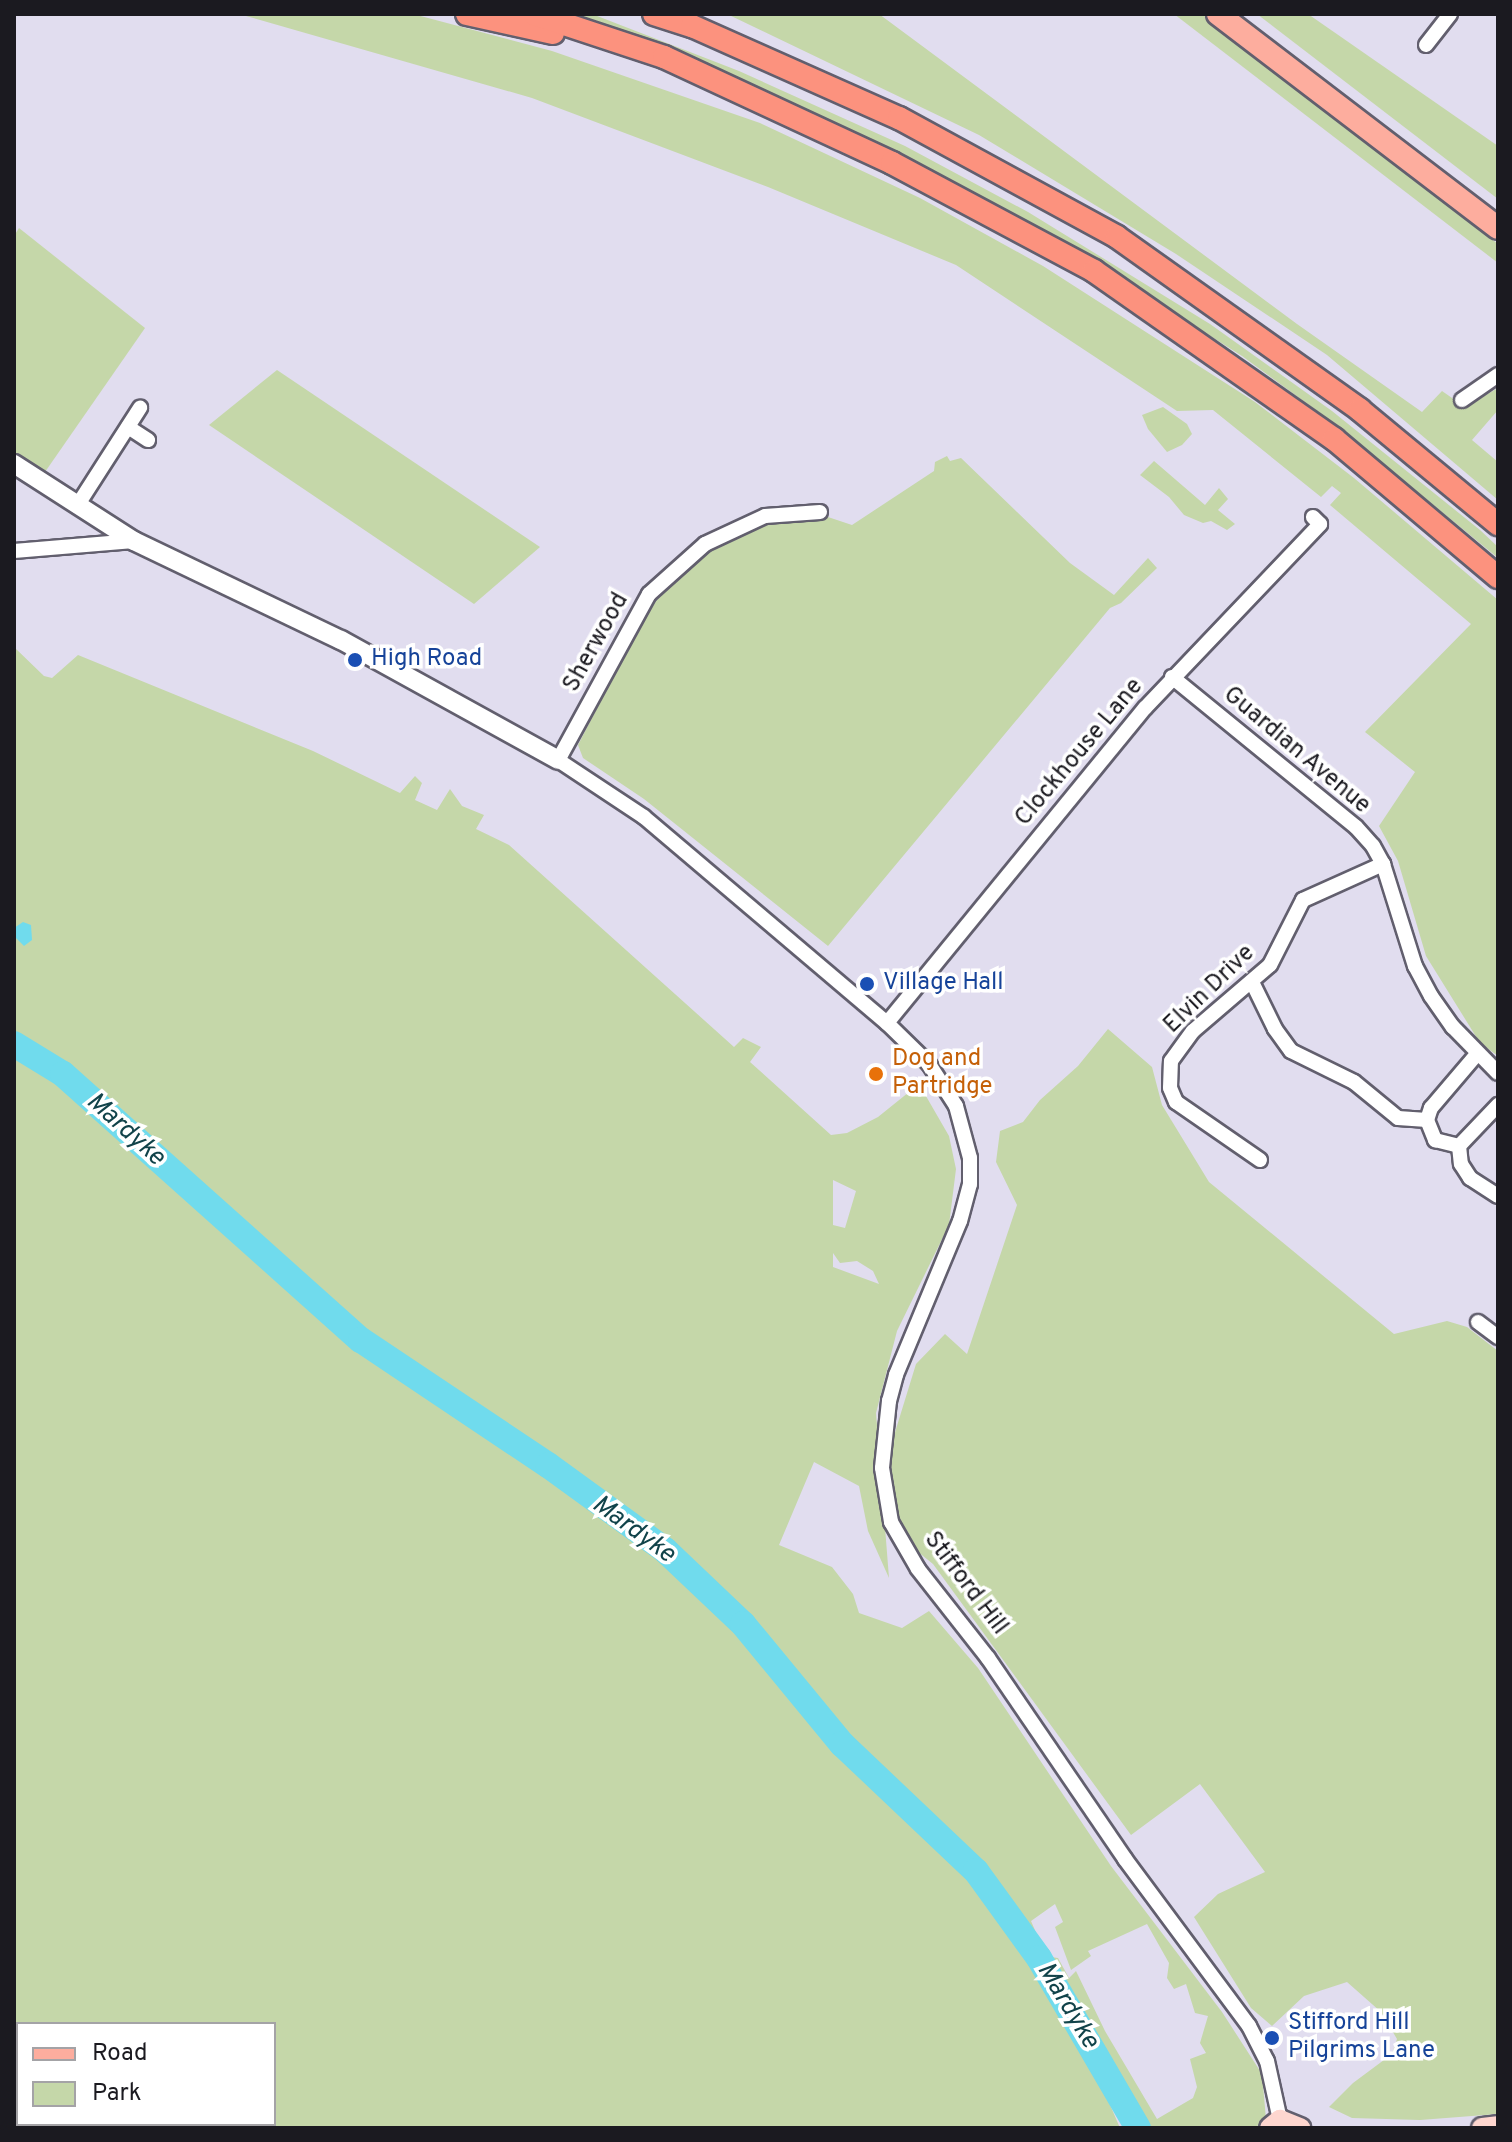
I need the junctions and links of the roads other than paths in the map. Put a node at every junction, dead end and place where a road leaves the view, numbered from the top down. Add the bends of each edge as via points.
1 (467, 14) edge
2 (534, 14) edge
3 (654, 14) edge
4 (1218, 14) edge
5 (1447, 15) edge
6 (1426, 45) dead end
7 (664, 57) junction
8 (1463, 204) junction
9 (1498, 228) edge
10 (1498, 235) edge
11 (1498, 375) edge
12 (1462, 400) dead end
13 (140, 408) dead end
14 (128, 427) junction
15 (148, 440) dead end
16 (14, 464) edge
17 (77, 506) junction
18 (820, 512) dead end
19 (1321, 519) dead end
20 (1498, 524) edge
21 (134, 541) junction
22 (14, 551) edge
23 (1498, 577) edge
24 (1172, 677) junction
25 (558, 760) junction
26 (1383, 864) junction
27 (1252, 982) junction
28 (887, 1023) junction
29 (1477, 1054) junction
30 (1498, 1073) edge
31 (1498, 1105) edge
32 (1427, 1120) junction
33 (1459, 1146) junction
34 (1260, 1160) dead end
35 (1498, 1196) edge
36 (1478, 1322) dead end
37 (1498, 1337) edge
38 (1275, 2124) edge
39 (1498, 2126) edge
40 (1300, 2128) edge
41 (1482, 2128) edge

1 - 7 highway
2 - 7 highway
3 - 20 highway via 899,118 1117,237 1360,410
4 - 8 main road
5 - 6 street
7 - 23 highway via 892,163 1094,271 1334,439
8 - 9 main road
8 - 10 main road
11 - 12 street
13 - 14 street
14 - 15 street
14 - 17 street
16 - 17 street
17 - 21 street
18 - 25 street, Sherwood via 765,516 705,544 649,594
19 - 24 street, Clockhouse Lane
21 - 22 street
21 - 25 street via 341,640
24 - 26 street, Guardian Avenue via 1356,827
24 - 28 street, Clockhouse Lane
25 - 28 street via 644,817
26 - 27 street, Elvin Drive via 1303,900 1283,945
26 - 29 street, Guardian Avenue via 1415,966 1431,996
27 - 32 street via 1291,1051 1354,1082 1398,1118
27 - 34 street, Elvin Drive via 1193,1031 1179,1047 1169,1074 1176,1102 1188,1114
28 - 38 street, Stifford Hill via 942,1083 956,1106 970,1158 966,1204 889,1401 882,1468 891,1522 918,1569 996,1668 1125,1859 1249,2026 1267,2061
29 - 30 street, Guardian Avenue
29 - 32 street via 1431,1108
31 - 33 street
32 - 33 street via 1435,1140
33 - 35 street via 1470,1178
36 - 37 street
38 - 40 main road
39 - 41 main road

